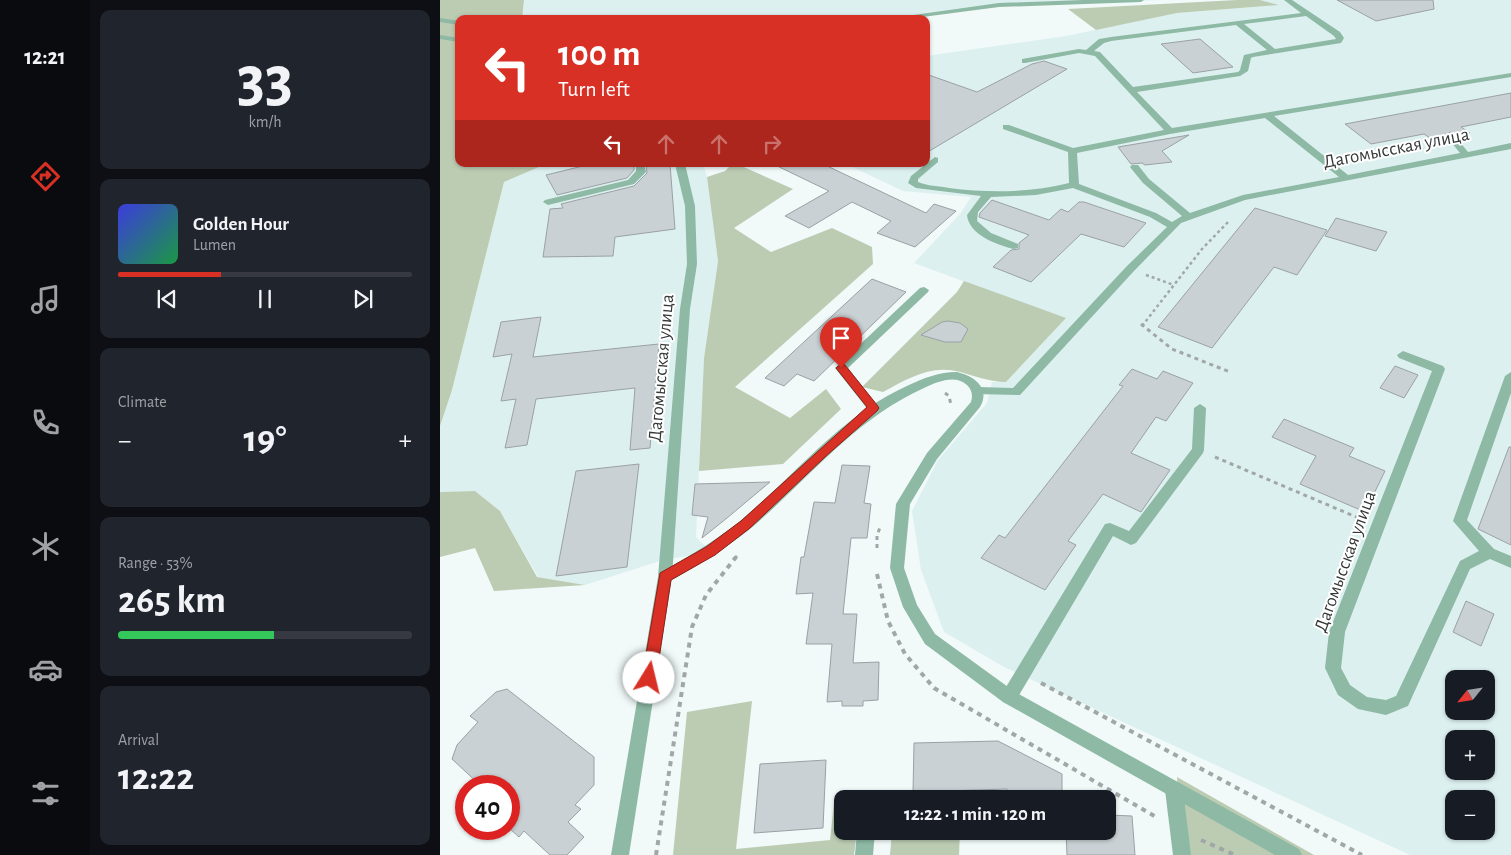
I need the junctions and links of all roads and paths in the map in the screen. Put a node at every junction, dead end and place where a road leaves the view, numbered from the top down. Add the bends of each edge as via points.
1 (1140, 0) edge
2 (1286, 0) edge
3 (1307, 14) junction
4 (920, 15) edge
5 (440, 20) edge
6 (455, 22) edge
7 (1238, 23) junction
8 (440, 37) edge
9 (455, 39) edge
10 (1272, 50) junction
11 (1089, 51) junction
12 (1025, 61) dead end
13 (1511, 75) edge
14 (1132, 90) junction
15 (1268, 116) junction
16 (1006, 127) dead end
17 (1170, 131) junction
18 (1451, 137) dead end
19 (1511, 146) edge
20 (1072, 151) junction
21 (1465, 154) junction
22 (935, 160) dead end
23 (930, 164) edge
24 (640, 167) edge
25 (681, 167) edge
26 (927, 167) edge
27 (1135, 167) dead end
28 (1348, 179) junction
29 (1074, 185) junction
30 (988, 193) junction
31 (1243, 198) junction
32 (548, 202) dead end
33 (1188, 217) junction
34 (1172, 226) junction
35 (1014, 246) dead end
36 (1130, 269) junction
37 (1174, 285) junction
38 (924, 290) dead end
39 (1403, 355) dead end
40 (1230, 372) dead end
41 (1511, 376) edge
42 (978, 391) junction
43 (943, 392) dead end
44 (873, 408) junction
45 (1200, 408) dead end
46 (950, 413) dead end
47 (1198, 450) junction
48 (1378, 526) junction
49 (743, 550) dead end
50 (1489, 553) junction
51 (1511, 562) edge
52 (665, 577) junction
53 (1022, 673) junction
54 (1009, 697) junction
55 (1174, 790) junction
56 (865, 840) edge
57 (620, 855) edge
58 (656, 855) edge
59 (864, 855) edge
60 (1182, 855) edge
61 (1293, 855) edge
62 (1362, 855) edge

1 - 4 street via 999,5
2 - 3 street
3 - 7 street
3 - 10 street via 1337,34 1338,41
5 - 6 street
7 - 10 street
7 - 11 street via 1111,39 1102,41
8 - 9 street
10 - 14 street via 1247,57 1244,71 1240,74
11 - 12 street
11 - 14 street via 1103,59
13 - 15 street
14 - 17 street
15 - 17 street
15 - 28 street
16 - 20 street
17 - 20 street
18 - 21 street
19 - 21 street, Дагомысская улица
20 - 29 street
21 - 28 street, Дагомысская улица
22 - 23 street
24 - 32 street via 641,172 631,182
25 - 52 street, Дагомысская улица via 690,206 692,264 685,309
26 - 30 street via 914,178 913,184 957,193
27 - 33 street via 1146,181
28 - 31 street, Дагомысская улица
29 - 30 street via 1025,194
29 - 34 street
30 - 35 street via 972,213 972,220 982,232
31 - 33 street, Дагомысская улица
31 - 37 path via 1247,202 1202,249
33 - 34 street, Дагомысская улица
34 - 36 street, Дагомысская улица
36 - 37 path
36 - 42 street, Дагомысская улица via 1016,392
37 - 40 path via 1141,325 1172,348
38 - 44 street via 841,368
39 - 48 street, Дагомысская улица via 1439,368
41 - 50 street via 1460,520
42 - 44 street via 965,378 944,376 896,394
42 - 54 street via 976,404 932,456 903,504 897,568 910,607 930,639
43 - 46 path via 952,404
44 - 52 street via 746,524 710,551
45 - 47 street
47 - 48 path
47 - 53 street via 1130,539 1110,528
48 - 50 street, Дагомысская улица via 1338,632 1334,668 1344,690 1364,704 1386,708 1402,701 1465,565
49 - 58 path via 706,595 692,627
50 - 51 street
52 - 57 street, Дагомысская улица
53 - 54 street
53 - 62 path
54 - 55 street
55 - 60 street
55 - 61 street
56 - 59 street

